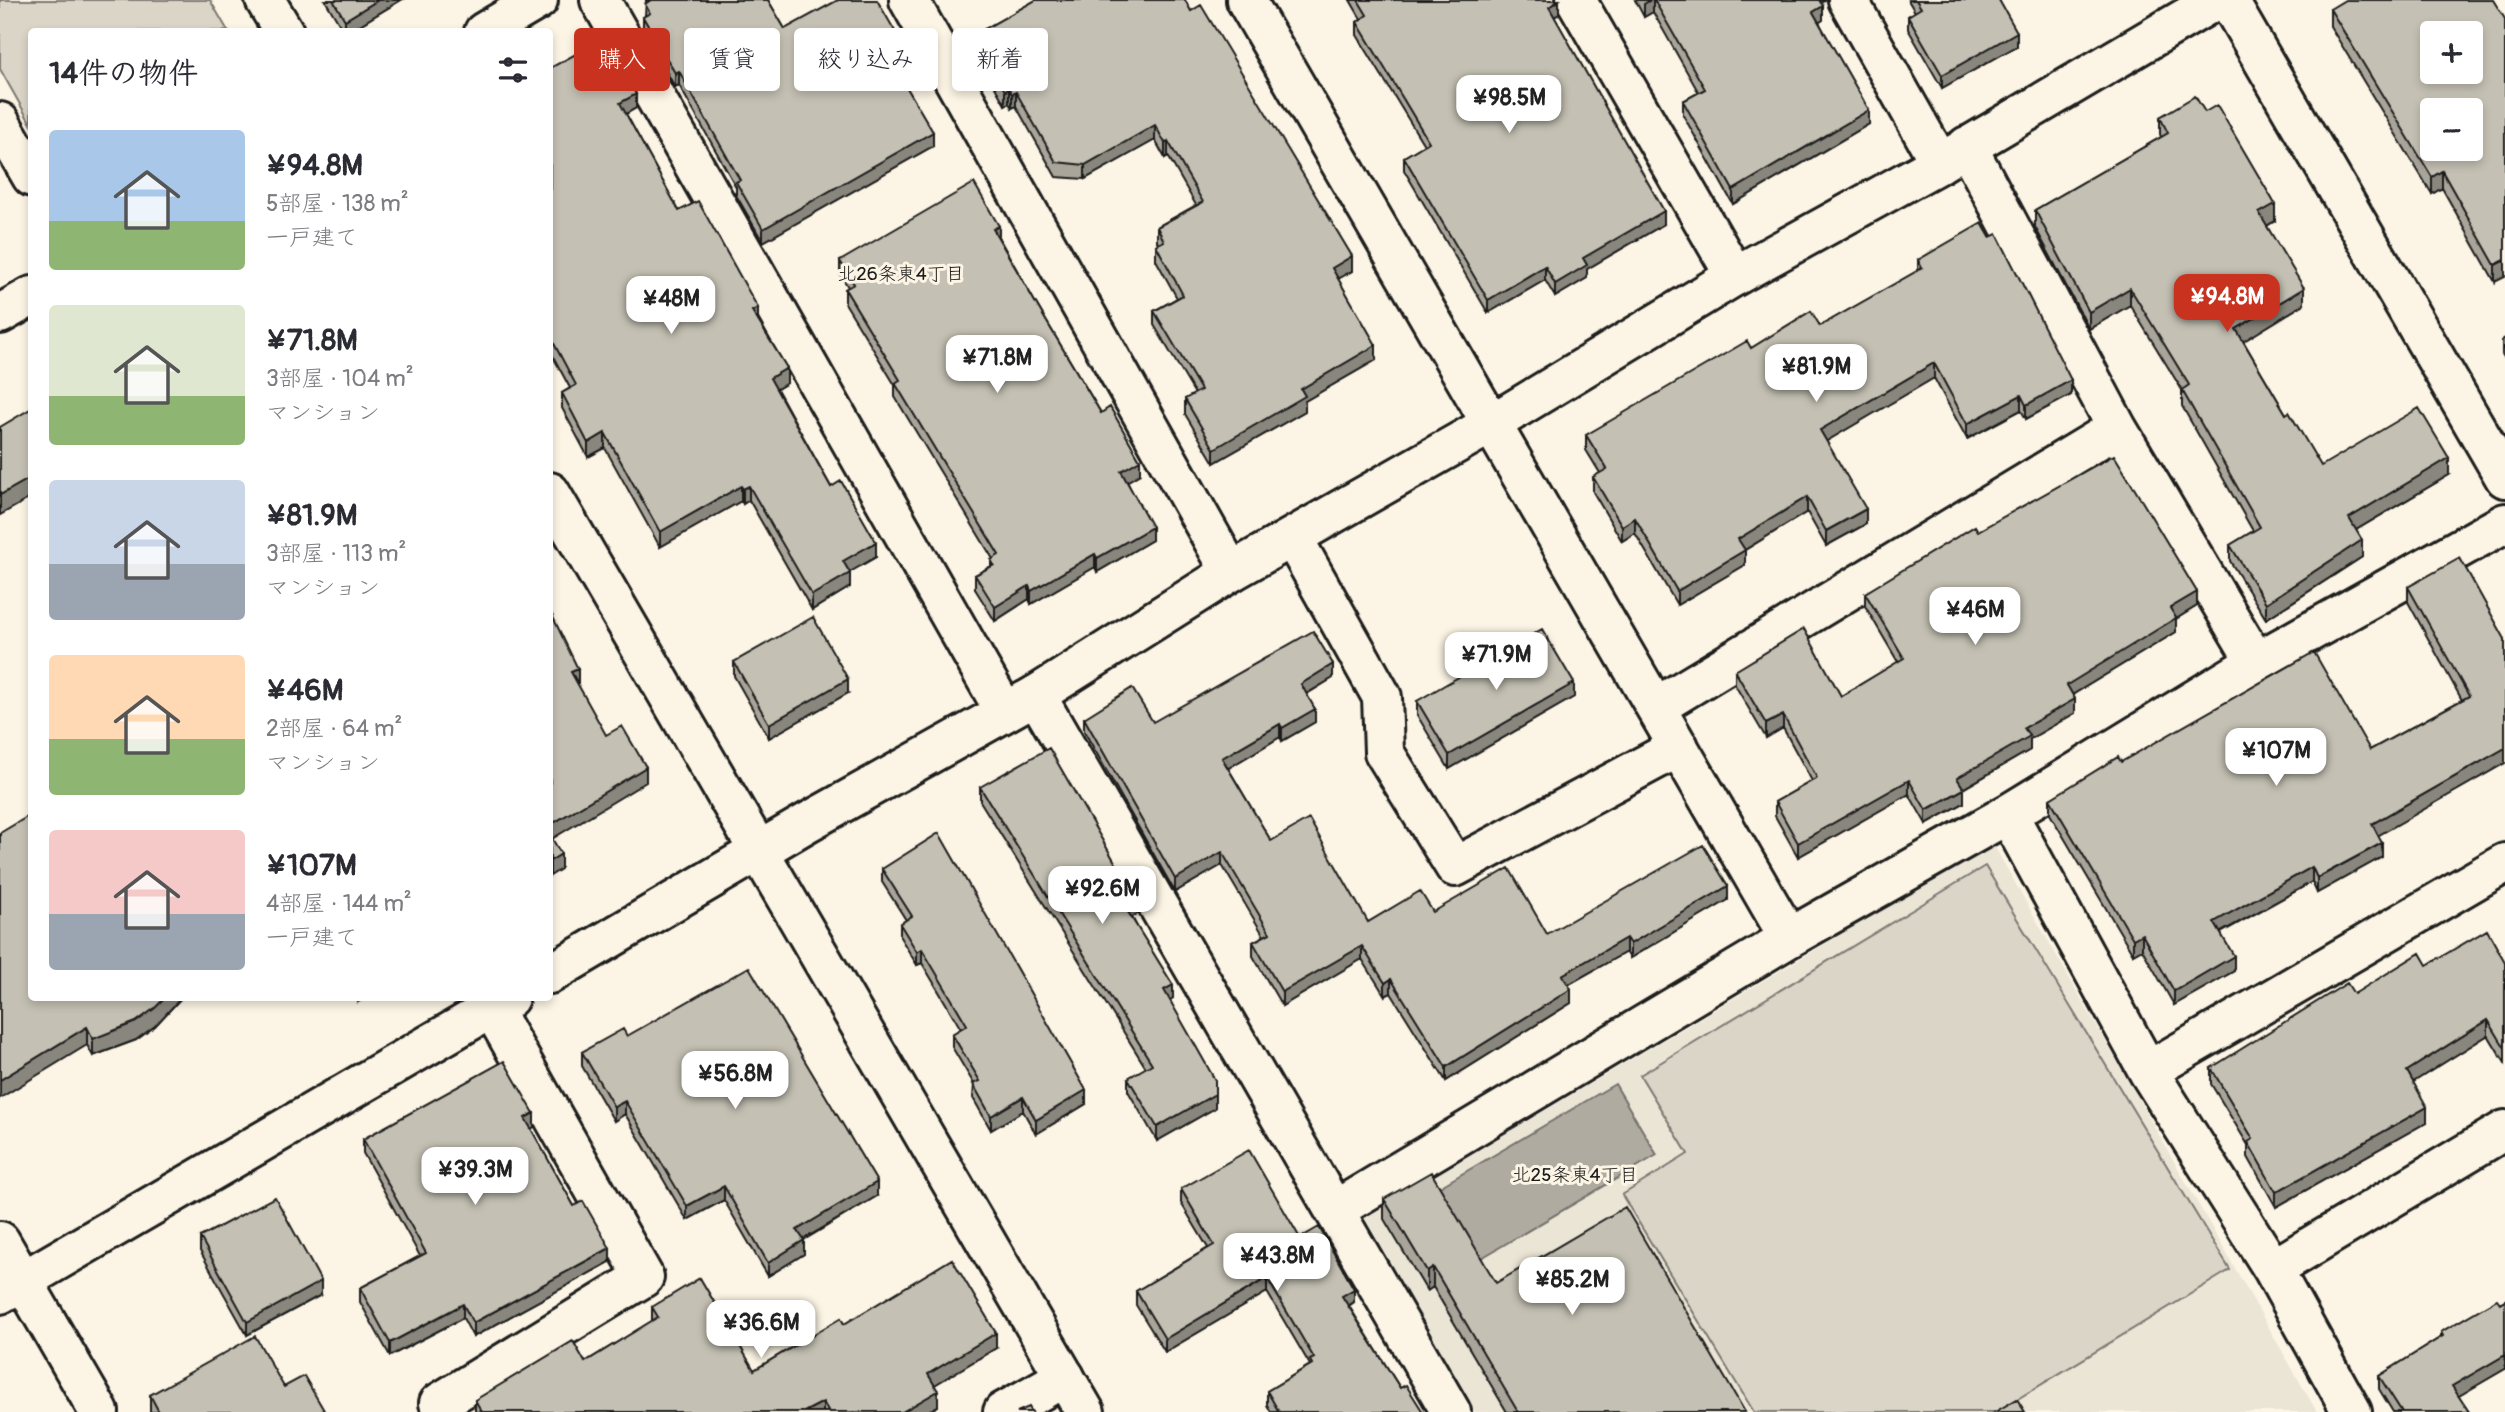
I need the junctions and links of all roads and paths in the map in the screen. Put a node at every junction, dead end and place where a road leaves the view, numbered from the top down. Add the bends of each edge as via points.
1 (265, 0) edge
2 (538, 0) edge
3 (600, 0) edge
4 (909, 0) edge
5 (1246, 0) edge
6 (1576, 0) edge
7 (1848, 0) edge
8 (2216, 0) edge
9 (2228, 0) edge
10 (282, 28) edge
11 (491, 28) edge
12 (0, 122) edge
13 (1953, 155) junction
14 (28, 170) edge
15 (1735, 276) junction
16 (28, 298) edge
17 (0, 314) edge
18 (1491, 424) junction
19 (2117, 428) junction
20 (2505, 478) edge
21 (553, 497) edge
22 (2505, 523) edge
23 (1293, 538) junction
24 (1231, 572) junction
25 (2256, 662) junction
26 (1021, 704) junction
27 (1656, 707) junction
28 (1679, 747) junction
29 (2008, 814) junction
30 (757, 853) junction
31 (2505, 863) edge
32 (1789, 938) junction
33 (553, 972) edge
34 (500, 1002) edge
35 (2148, 1071) junction
36 (2505, 1130) edge
37 (1335, 1210) junction
38 (0, 1241) edge
39 (2273, 1269) junction
40 (11, 1287) edge
41 (1065, 1377) junction
42 (99, 1412) edge
43 (445, 1412) edge
44 (1003, 1412) edge
45 (1085, 1412) edge
46 (1451, 1412) edge
47 (2352, 1412) edge

1 - 10 street
2 - 11 street
3 - 26 street
4 - 24 street
5 - 18 street
6 - 15 street
7 - 13 street
8 - 13 street
9 - 20 street
12 - 14 street
13 - 15 street
13 - 19 street
15 - 18 street
16 - 17 street
18 - 23 street
18 - 27 street
19 - 25 street
19 - 27 street
21 - 30 street
22 - 25 street
23 - 24 street
23 - 28 street via 1382,697 1384,752 1455,867
24 - 26 street
25 - 29 street
26 - 30 street
26 - 37 street
27 - 28 street
28 - 32 street
29 - 32 street
29 - 35 street
30 - 33 street
30 - 41 street
31 - 35 street
32 - 37 street
34 - 40 street
34 - 43 street via 644,1277 439,1403
35 - 39 street
36 - 39 street
37 - 46 street
38 - 40 street
39 - 47 street
40 - 42 street
41 - 44 street
41 - 45 street

